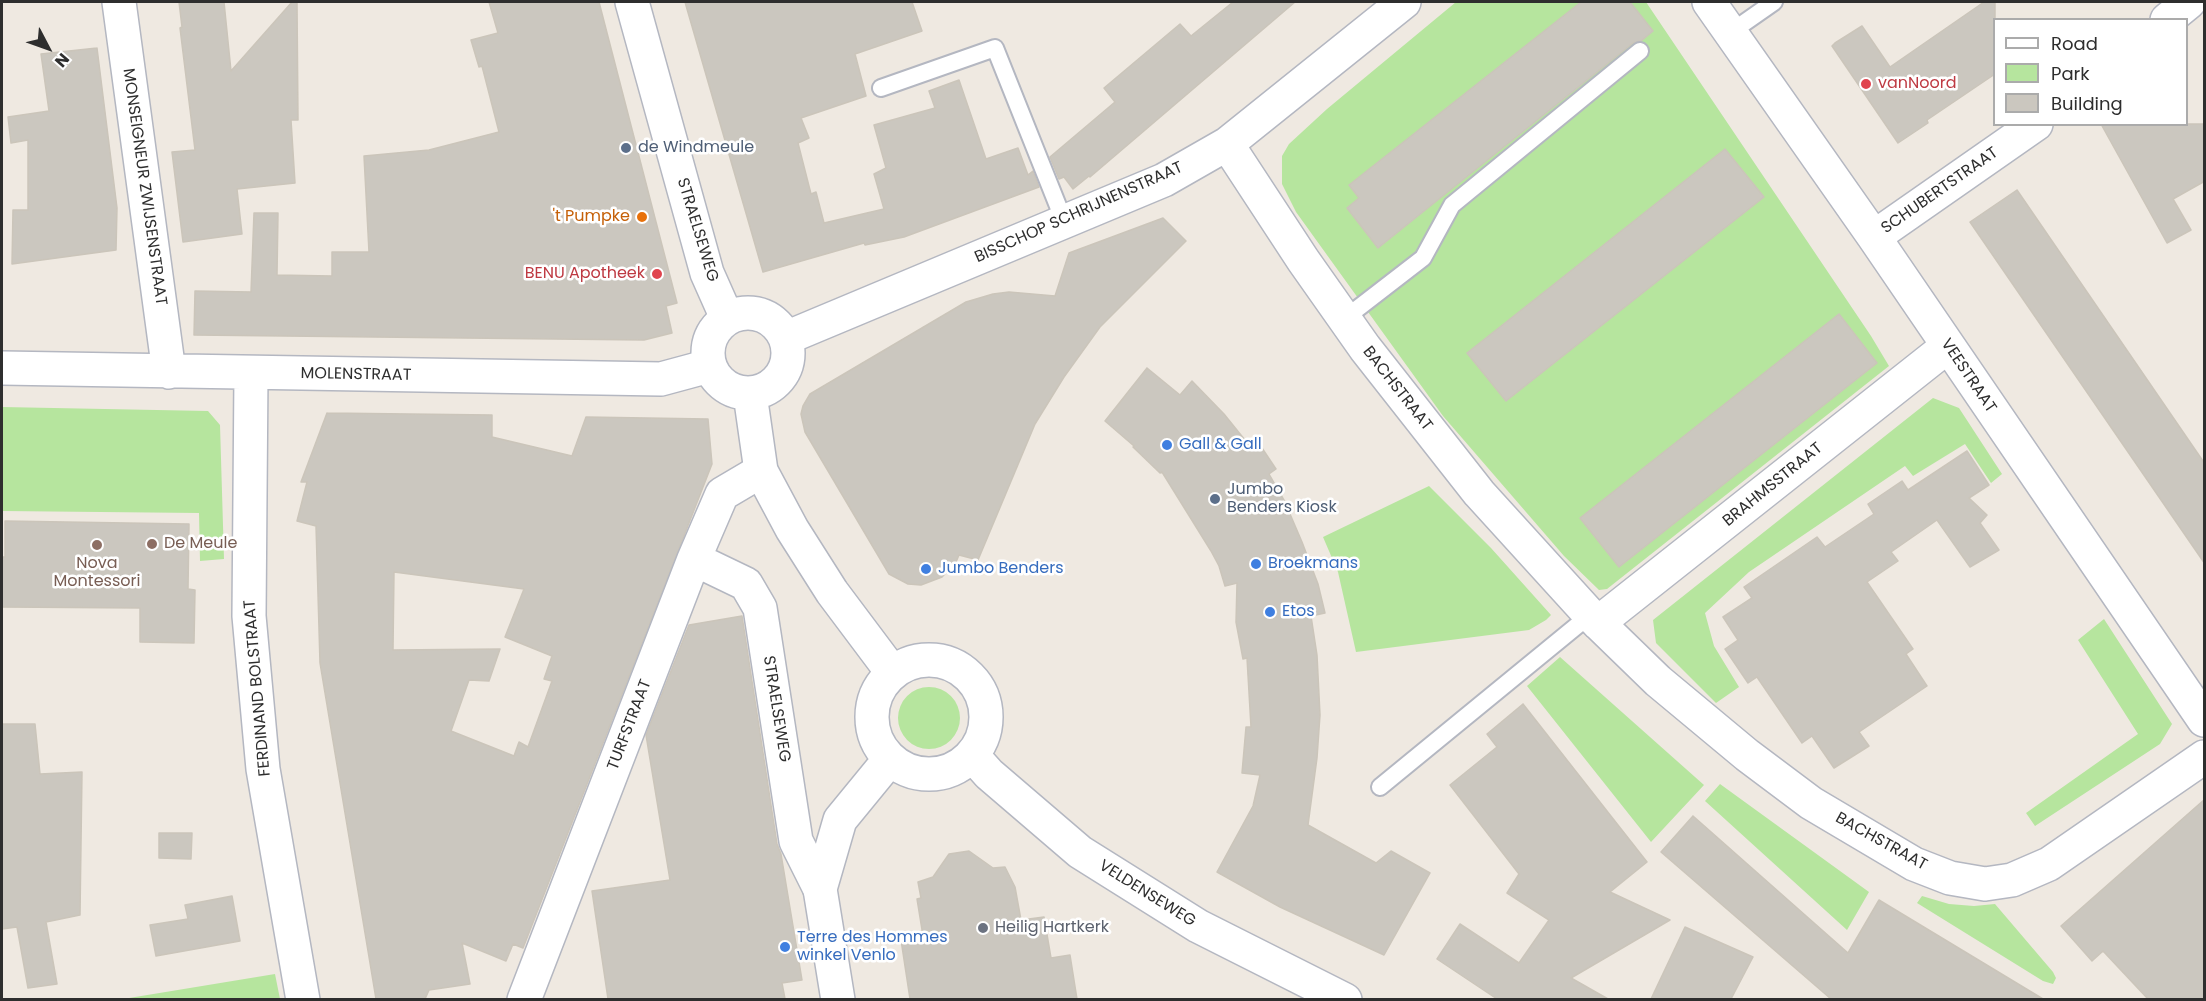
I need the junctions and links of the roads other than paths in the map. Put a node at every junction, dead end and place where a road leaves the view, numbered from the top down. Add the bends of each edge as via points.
1 (119, 2) edge
2 (632, 2) edge
3 (1404, 2) edge
4 (1709, 2) edge
5 (1774, 2) edge
6 (2189, 2) edge
7 (2169, 18) edge
8 (1731, 32) junction
9 (1640, 51) dead end
10 (881, 88) dead end
11 (2033, 126) edge
12 (1227, 144) junction
13 (1064, 221) junction
14 (1874, 237) junction
15 (727, 318) junction
16 (1344, 320) junction
17 (786, 338) junction
18 (1947, 346) junction
19 (709, 366) junction
20 (2, 368) edge
21 (170, 372) junction
22 (251, 374) junction
23 (750, 394) junction
24 (761, 471) junction
25 (694, 559) junction
26 (1594, 619) junction
27 (892, 672) junction
28 (2205, 720) edge
29 (972, 755) junction
30 (2205, 757) edge
31 (890, 759) junction
32 (1380, 787) dead end
33 (820, 889) junction
34 (1324, 995) edge
35 (303, 999) edge
36 (524, 999) edge
37 (838, 999) edge

1 - 21 street, MONSEIGNEUR ZWIJSENSTRAAT
2 - 15 street, STRAELSEWEG via 708,273
3 - 12 street, BISSCHOP SCHRIJNENSTRAAT
4 - 8 street, VEESTRAAT
5 - 8 lane
6 - 7 street
8 - 14 street, VEESTRAAT
9 - 16 lane via 1452,206 1423,258
10 - 13 lane via 994,48
11 - 14 street, SCHUBERTSTRAAT
12 - 13 street, BISSCHOP SCHRIJNENSTRAAT via 1164,180
12 - 16 street, BACHSTRAAT
13 - 17 street, BISSCHOP SCHRIJNENSTRAAT
14 - 18 street, VEESTRAAT
15 - 17 street via 744,312 761,315 774,322
15 - 19 street via 710,339
16 - 26 street, BACHSTRAAT via 1479,493
17 - 23 street via 787,367 779,380
18 - 26 street, BRAHMSSTRAAT
18 - 28 street, VEESTRAAT
19 - 22 street, MOLENSTRAAT via 661,379
19 - 23 street via 720,383 735,392
20 - 21 street, MOLENSTRAAT
21 - 22 street, MOLENSTRAAT
22 - 35 street, FERDINAND BOLSTRAAT via 249,616 263,769
23 - 24 street
24 - 25 street, TURFSTRAAT via 722,494
24 - 27 street via 832,592
25 - 33 street, STRAELSEWEG via 746,584 760,608 796,841
25 - 36 street, TURFSTRAAT
26 - 30 street, BACHSTRAAT via 1658,681 1811,803 1914,864 1950,878 1985,884 2012,880 2049,864
26 - 32 lane
27 - 29 street via 926,660 946,662 964,671 977,684 985,702 987,721
27 - 31 street via 878,690 872,708 878,744
29 - 31 street via 958,767 932,774 905,769
29 - 34 street, VELDENSEWEG via 1080,852 1198,926
31 - 33 street, STRAELSEWEG via 840,820
33 - 37 street, STRAELSEWEG

